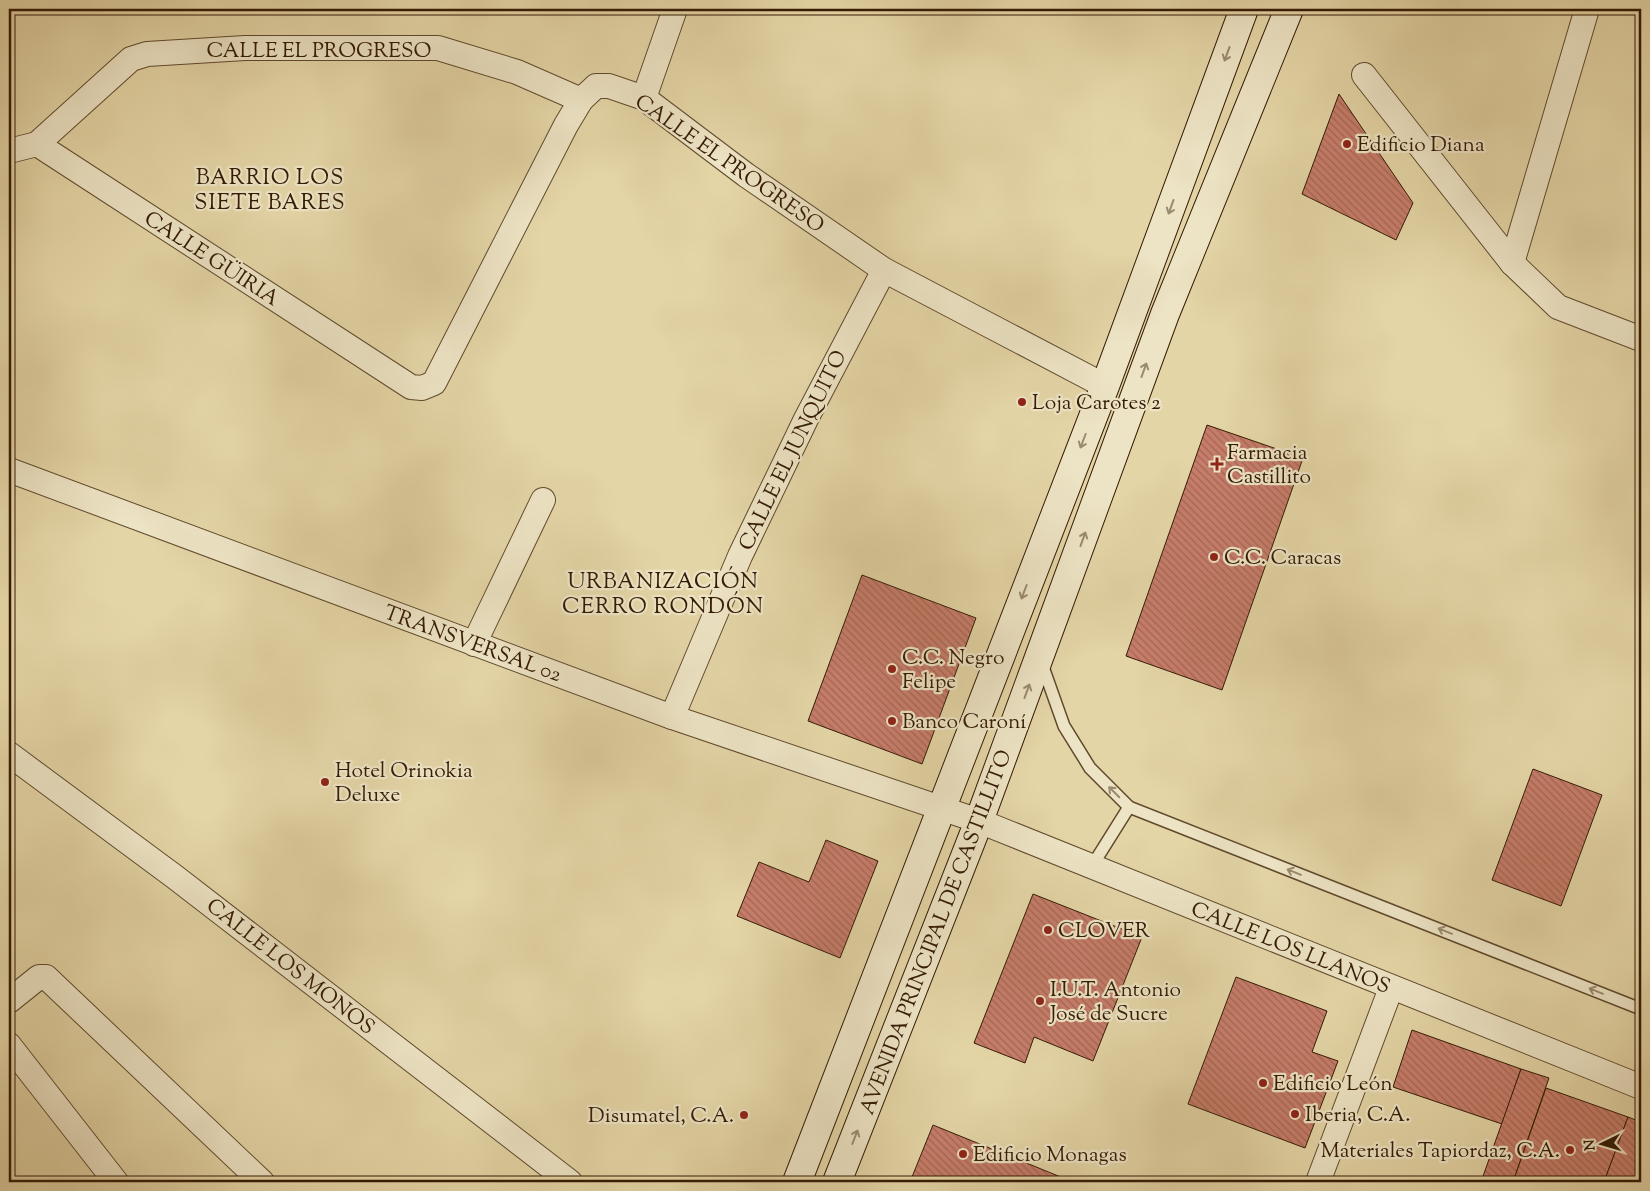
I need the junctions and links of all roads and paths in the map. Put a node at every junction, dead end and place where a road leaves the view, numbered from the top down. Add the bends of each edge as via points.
1 (675, 9) edge
2 (1244, 9) edge
3 (1289, 9) edge
4 (1587, 9) edge
5 (1364, 75) dead end
6 (644, 98) junction
7 (581, 100) junction
8 (36, 144) junction
9 (9, 151) edge
10 (1512, 263) junction
11 (884, 270) junction
12 (1641, 339) edge
13 (1105, 386) junction
14 (9, 470) edge
15 (543, 500) dead end
16 (474, 644) junction
17 (1039, 657) junction
18 (672, 717) junction
19 (9, 754) edge
20 (941, 807) junction
21 (1129, 807) junction
22 (979, 820) junction
23 (1092, 866) junction
24 (1391, 988) junction
25 (9, 1001) edge
26 (1641, 1009) edge
27 (9, 1045) edge
28 (1641, 1086) edge
29 (116, 1182) edge
30 (262, 1182) edge
31 (570, 1182) edge
32 (797, 1182) edge
33 (837, 1182) edge
34 (1318, 1182) edge

1 - 6 street
2 -> 13 main road, AVENIDA PRINCIPAL DE CASTILLITO
17 -> 3 main road, AVENIDA PRINCIPAL DE CASTILLITO via 1165,314
4 - 10 street
5 - 10 street
6 - 7 street, CALLE EL PROGRESO via 602,85 596,86
6 - 11 street, CALLE EL PROGRESO via 746,175
7 - 8 street, CALLE EL PROGRESO via 517,72 438,48 245,48 147,54 131,59
7 - 8 street, CALLE GÜIRIA via 434,383 422,388 411,387
8 - 9 street
10 - 12 street via 1558,307
11 - 13 street, CALLE EL PROGRESO
11 - 18 street, CALLE EL JUNQUITO via 806,419 740,556
13 -> 20 main road, AVENIDA PRINCIPAL DE CASTILLITO
14 - 16 street, TRANSVERSAL 02
15 - 16 street
16 - 18 street, TRANSVERSAL 02
21 -> 17 lane via 1090,768 1064,726
22 -> 17 main road, AVENIDA PRINCIPAL DE CASTILLITO
18 - 20 street, TRANSVERSAL 02
19 - 31 street, CALLE LOS MONOS via 175,876
20 - 22 street, CALLE LOS LLANOS
20 - 32 main road, AVENIDA PRINCIPAL DE CASTILLITO
21 - 23 lane
26 -> 21 lane
22 - 23 street, CALLE LOS LLANOS
33 -> 22 main road, AVENIDA PRINCIPAL DE CASTILLITO
23 - 24 street, CALLE LOS LLANOS
24 - 28 street, CALLE LOS LLANOS
24 - 34 street
25 - 30 street via 39,977 46,977
27 - 29 street

